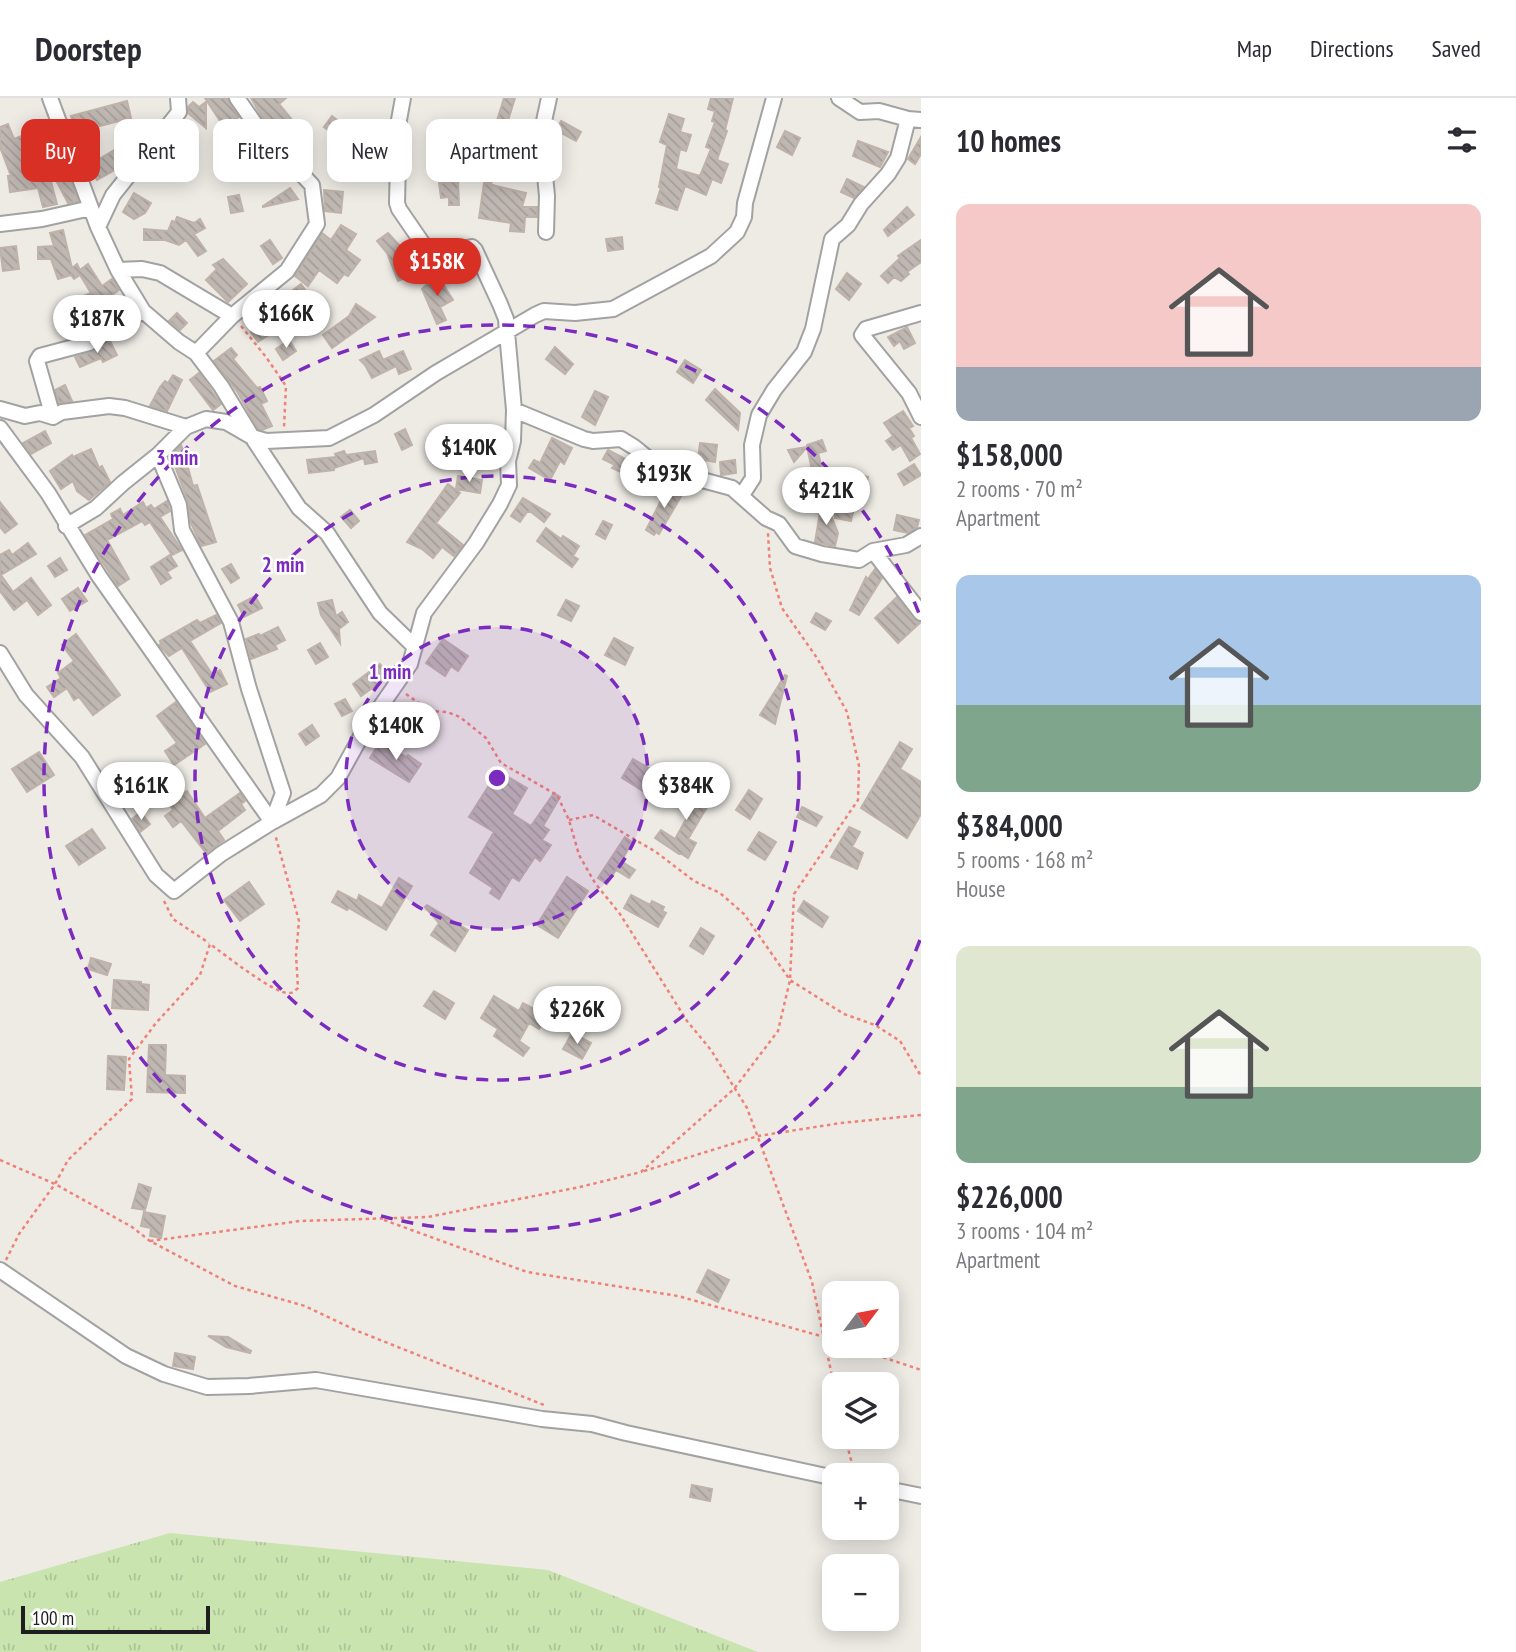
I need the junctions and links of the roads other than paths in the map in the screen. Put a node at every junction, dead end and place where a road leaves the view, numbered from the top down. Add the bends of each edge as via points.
1 (50, 98) edge
2 (178, 98) edge
3 (237, 98) edge
4 (403, 98) edge
5 (549, 98) edge
6 (774, 98) edge
7 (839, 98) edge
8 (915, 120) edge
9 (91, 208) junction
10 (0, 224) edge
11 (98, 227) junction
12 (546, 232) dead end
13 (118, 270) junction
14 (144, 311) junction
15 (921, 313) edge
16 (232, 316) junction
17 (507, 332) junction
18 (196, 353) junction
19 (0, 409) edge
20 (514, 410) junction
21 (53, 417) junction
22 (921, 417) edge
23 (186, 427) junction
24 (0, 428) edge
25 (252, 437) junction
26 (158, 455) junction
27 (742, 495) junction
28 (66, 526) junction
29 (921, 536) edge
30 (873, 551) junction
31 (921, 613) edge
32 (415, 647) junction
33 (0, 653) edge
34 (272, 822) junction
35 (0, 1270) edge
36 (822, 1475) edge
37 (899, 1491) edge
38 (921, 1496) edge

1 - 9 street
2 - 11 street via 179,112 113,195
3 - 16 street via 258,128 312,185 317,224 287,271
4 - 17 street via 398,133 399,209 434,260 472,247 475,250 500,304
5 - 12 street via 541,135
6 - 17 street via 744,217 737,232 712,256 613,309 544,311
7 - 8 street via 860,113 879,111
8 - 27 street via 888,174 832,239 813,329 804,352 760,415 752,445 753,478
9 - 10 street
9 - 11 street
11 - 13 street
13 - 14 street
13 - 16 street via 160,272
14 - 18 street
14 - 21 street via 89,343 40,356 37,361
15 - 22 street via 866,328 862,335 909,393
16 - 18 street
17 - 20 street
17 - 25 street via 329,439 283,442
18 - 25 street
19 - 21 street
20 - 27 street via 584,439 621,439 662,469 722,484
20 - 32 street via 509,485 476,543 424,614
21 - 23 street via 109,406
23 - 25 street via 206,419 226,422
23 - 26 street
24 - 28 street via 48,492
25 - 32 street via 299,508 327,533 380,613
26 - 28 street via 96,508
26 - 34 street via 178,505 182,530 231,622 282,793
27 - 30 street via 779,524 795,546 859,560
28 - 34 street
29 - 30 street via 906,545
30 - 31 street
32 - 34 street via 410,664 338,778 309,804
33 - 34 street via 26,695 82,757 156,875 174,891
35 - 36 street via 127,1356 207,1387 316,1380 592,1424
37 - 38 street

